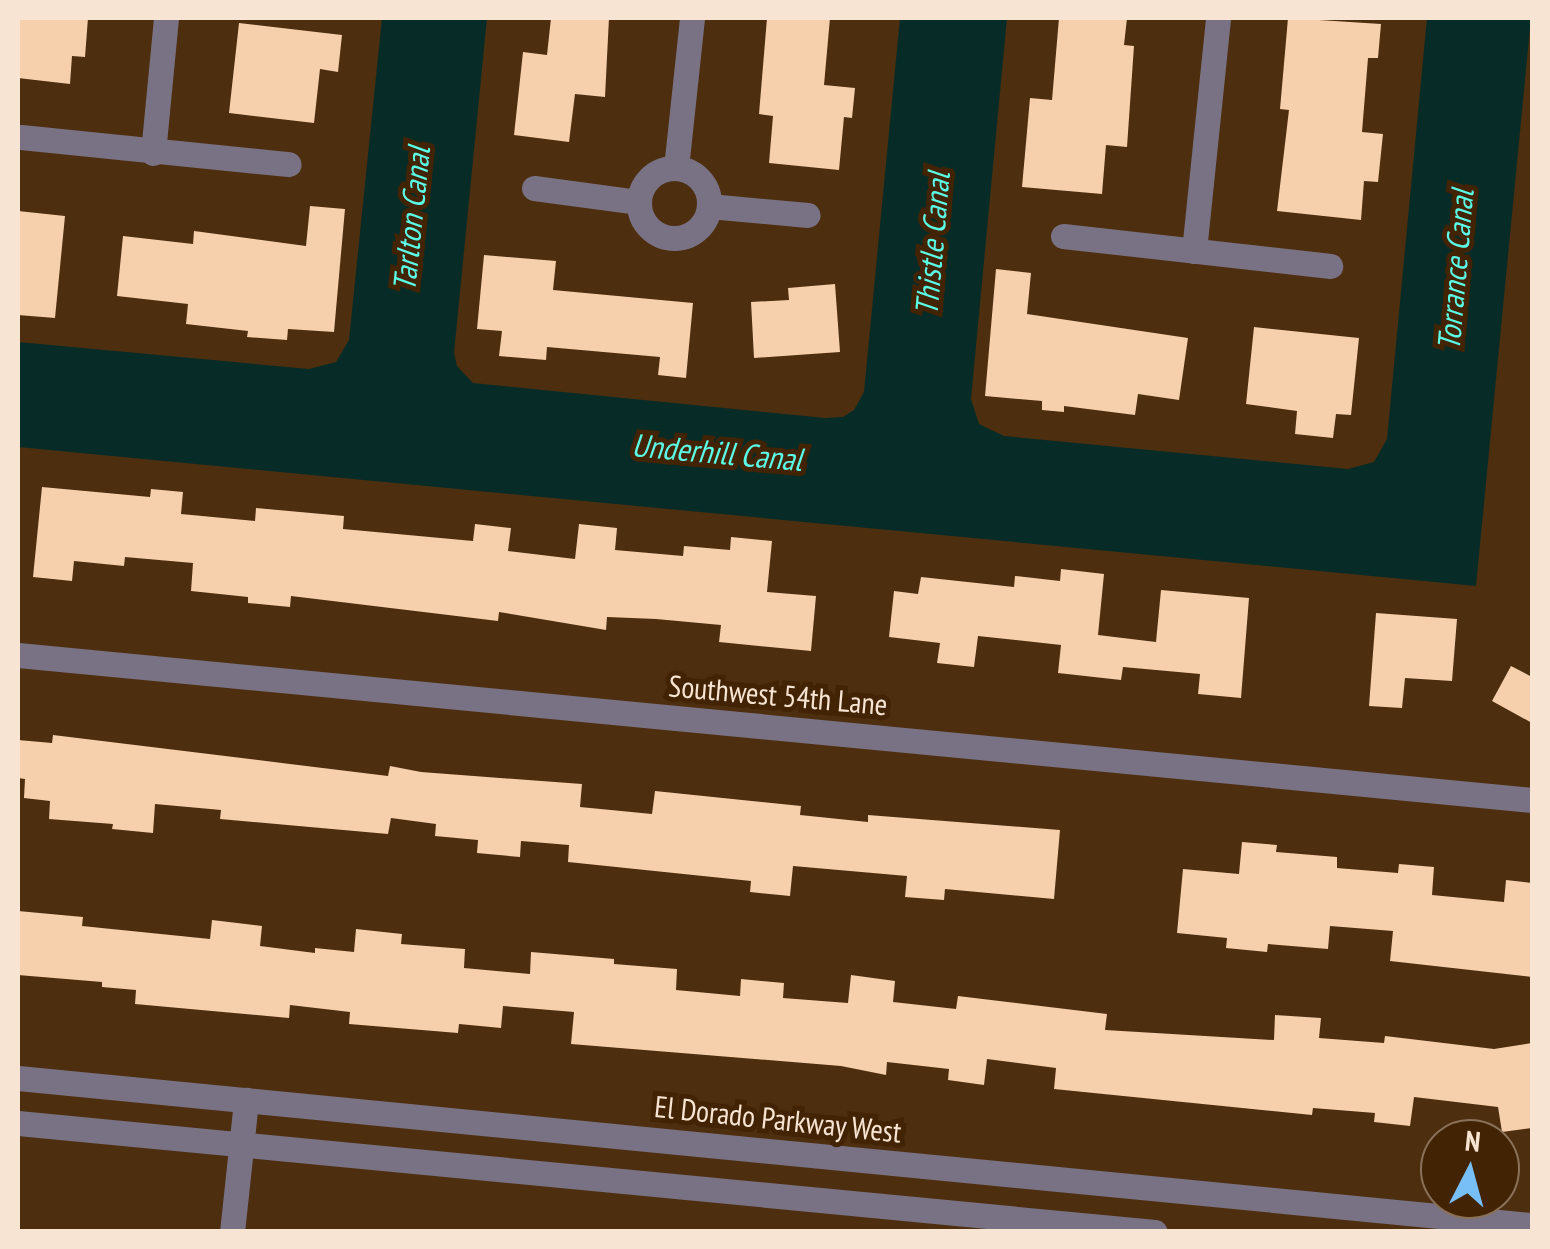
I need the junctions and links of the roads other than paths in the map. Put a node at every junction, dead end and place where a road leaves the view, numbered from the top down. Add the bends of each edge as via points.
1 (166, 18) edge
2 (692, 18) edge
3 (1218, 18) edge
4 (21, 137) dead end
5 (153, 153) junction
6 (288, 164) dead end
7 (676, 168) junction
8 (534, 188) dead end
9 (639, 202) junction
10 (709, 206) junction
11 (808, 216) dead end
12 (1063, 236) dead end
13 (1194, 251) junction
14 (1330, 266) dead end
15 (18, 655) edge
16 (1532, 800) edge
17 (18, 1078) edge
18 (246, 1100) junction
19 (18, 1123) edge
20 (242, 1142) junction
21 (1532, 1225) edge
22 (232, 1232) edge
23 (1154, 1232) edge

1 - 5 street
2 - 7 street
3 - 13 street
4 - 5 street
5 - 6 street
7 - 9 street via 647,181
7 - 10 street via 697,176
8 - 9 street
9 - 10 street via 647,224 678,238 700,227
10 - 11 street
12 - 13 street
13 - 14 street
15 - 16 street, Southwest 54th Lane
17 - 18 street, El Dorado Parkway West
18 - 20 street
18 - 21 street, El Dorado Parkway West
19 - 20 street
20 - 22 street
20 - 23 street

